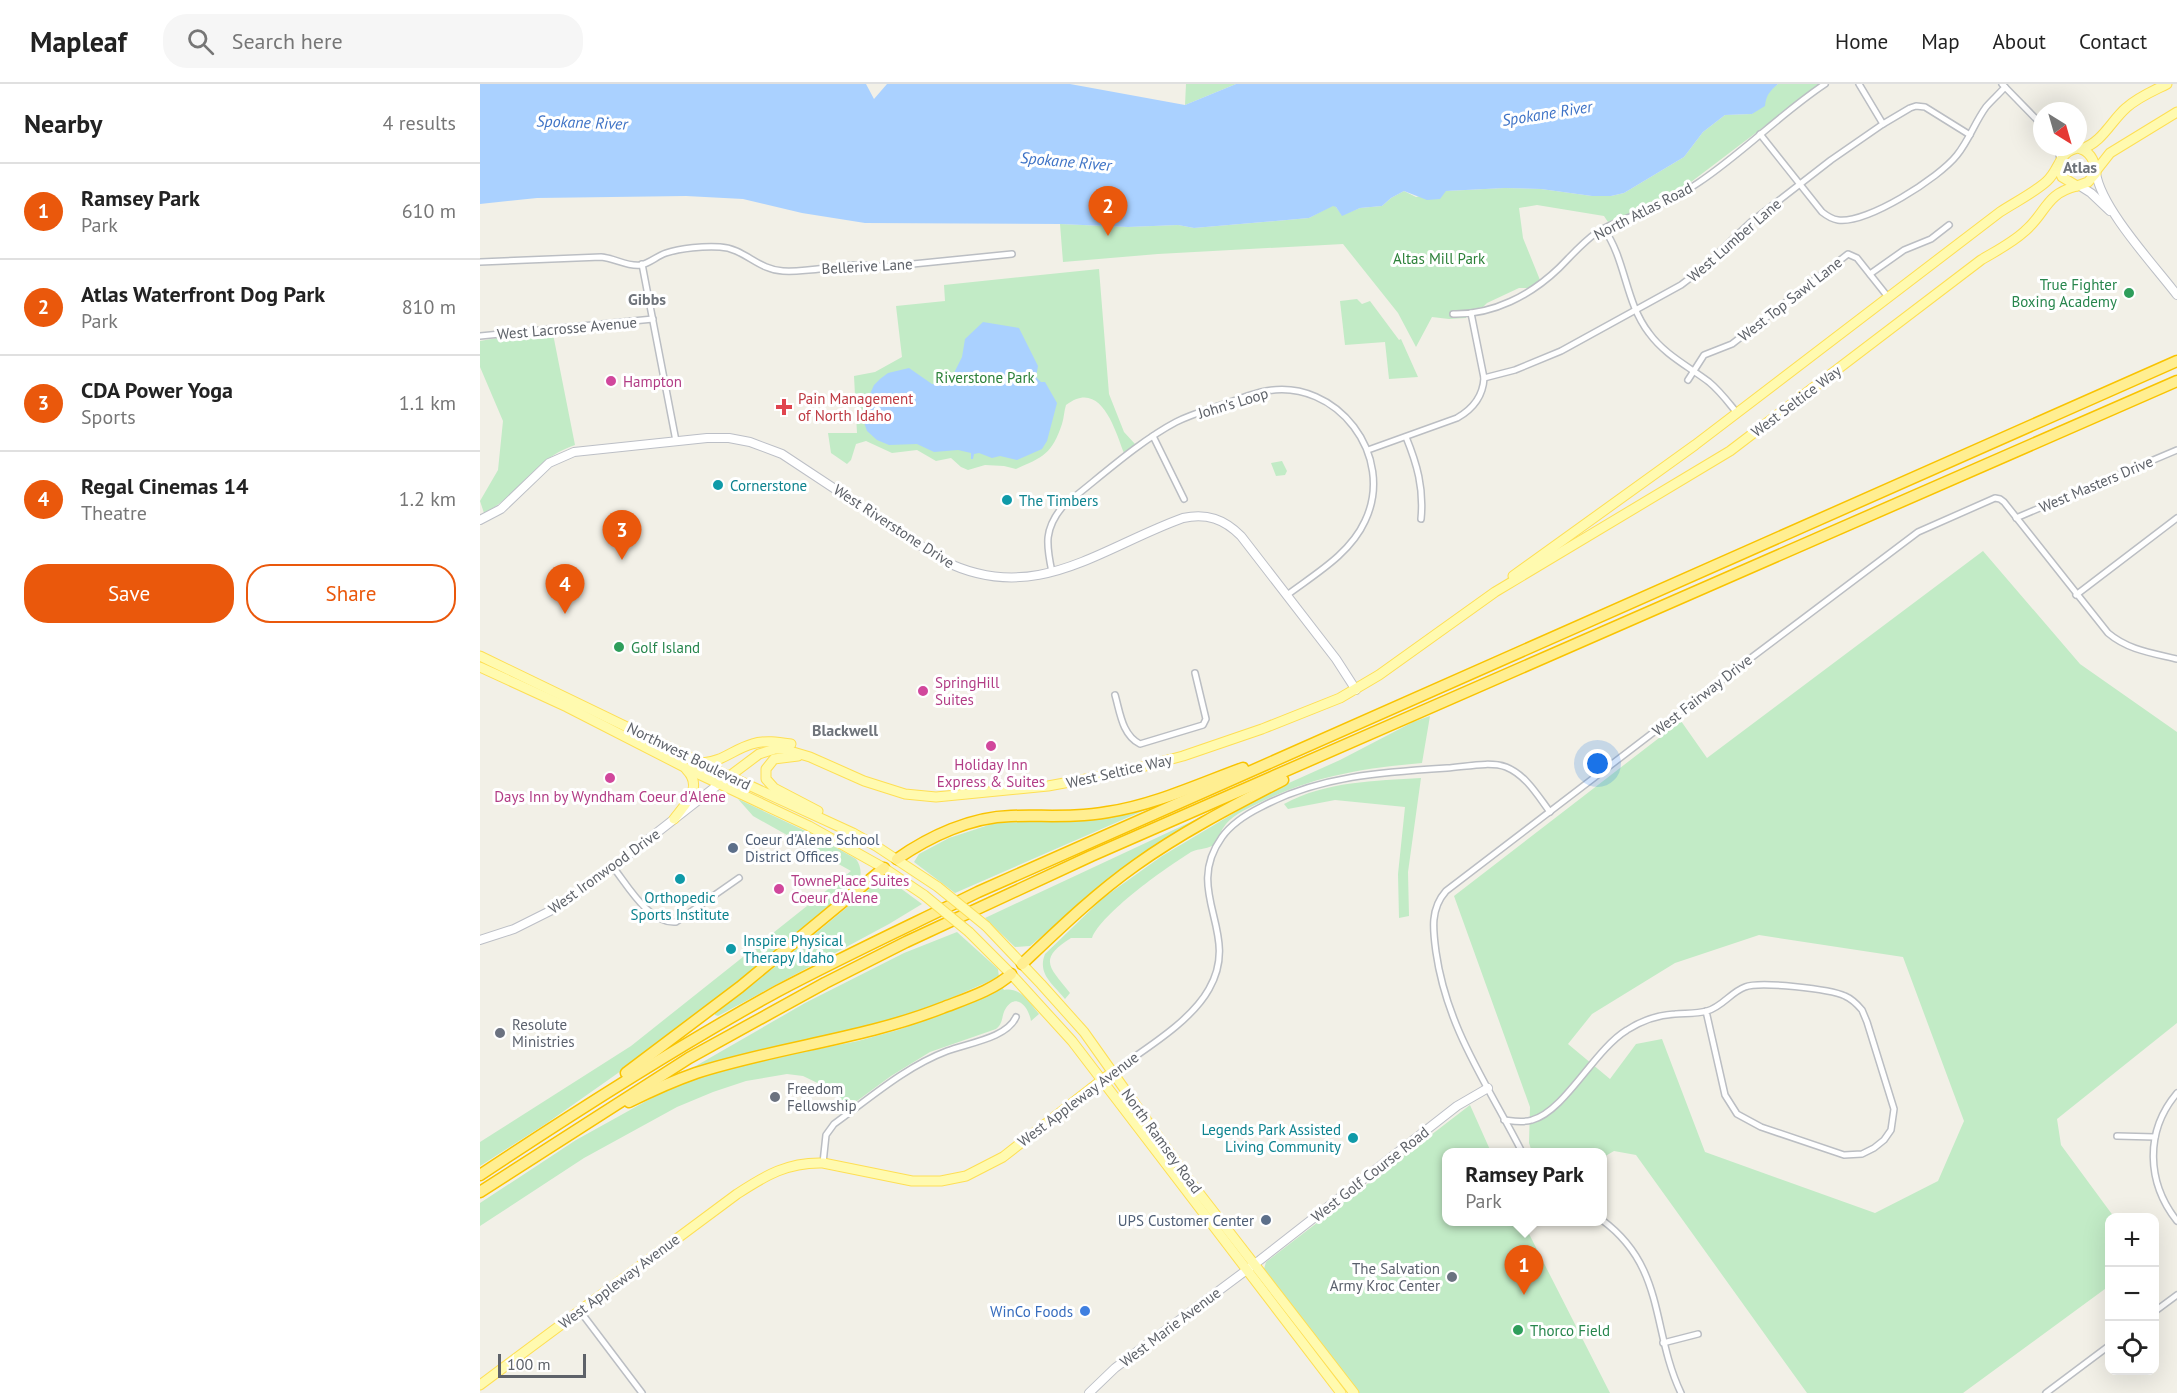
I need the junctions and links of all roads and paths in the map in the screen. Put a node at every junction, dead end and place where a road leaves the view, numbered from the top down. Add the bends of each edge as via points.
1 (1825, 84) edge
2 (1859, 84) edge
3 (2167, 84) edge
4 (2004, 86) edge
5 (2177, 112) edge
6 (2033, 116) edge
7 (1883, 124) junction
8 (1760, 134) junction
9 (1970, 135) junction
10 (2087, 144) edge
11 (2087, 153) edge
12 (2058, 156) edge
13 (2064, 156) edge
14 (2059, 162) junction
15 (2096, 172) junction
16 (1799, 185) junction
17 (2078, 186) junction
18 (2114, 214) junction
19 (1949, 225) dead end
20 (1604, 229) junction
21 (1012, 254) dead end
22 (480, 262) edge
23 (642, 264) junction
24 (1870, 274) junction
25 (2177, 295) edge
26 (1888, 297) junction
27 (1636, 310) junction
28 (1471, 313) junction
29 (1453, 314) dead end
30 (653, 319) junction
31 (480, 336) edge
32 (2177, 361) edge
33 (1693, 371) junction
34 (1484, 378) junction
35 (1688, 380) dead end
36 (2177, 381) edge
37 (1737, 413) junction
38 (1153, 436) junction
39 (1406, 436) junction
40 (676, 441) junction
41 (1368, 450) junction
42 (2177, 450) edge
43 (1184, 500) dead end
44 (2016, 518) junction
45 (2177, 518) edge
46 (1421, 519) dead end
47 (480, 520) edge
48 (1052, 572) junction
49 (1495, 592) junction
50 (1287, 595) junction
51 (2076, 595) junction
52 (480, 656) edge
53 (2177, 659) edge
54 (480, 667) edge
55 (1195, 673) dead end
56 (1356, 690) junction
57 (1115, 695) dead end
58 (1363, 738) junction
59 (1325, 739) junction
60 (810, 757) junction
61 (702, 763) junction
62 (685, 767) junction
63 (728, 776) junction
64 (719, 784) junction
65 (1550, 812) junction
66 (674, 819) junction
67 (853, 833) junction
68 (897, 859) junction
69 (613, 867) junction
70 (884, 868) junction
71 (739, 878) dead end
72 (480, 940) edge
73 (1023, 964) junction
74 (1011, 974) junction
75 (1706, 1011) junction
76 (1016, 1017) dead end
77 (1112, 1072) junction
78 (1102, 1080) junction
79 (1488, 1088) junction
80 (2177, 1093) edge
81 (573, 1113) junction
82 (1504, 1120) junction
83 (585, 1122) junction
84 (2117, 1136) dead end
85 (2155, 1137) junction
86 (1520, 1148) edge
87 (823, 1163) junction
88 (480, 1174) edge
89 (480, 1192) edge
90 (2177, 1221) edge
91 (1607, 1224) edge
92 (1254, 1264) junction
93 (1246, 1270) junction
94 (2177, 1295) edge
95 (2159, 1308) edge
96 (580, 1311) junction
97 (1698, 1334) dead end
98 (1663, 1343) junction
99 (2105, 1349) edge
100 (480, 1385) edge
101 (642, 1393) edge
102 (1089, 1393) edge
103 (1341, 1393) edge
104 (1354, 1393) edge
105 (1681, 1393) edge
106 (2046, 1393) edge

1 - 8 street, North Atlas Road
2 - 7 street
3 - 10 main road via 2139,98 2099,138
4 - 6 street
4 - 9 street via 1985,108
5 - 15 main road via 2110,153
7 - 9 street, West Lumber Lane via 1910,108 1925,106
7 - 16 street, West Lumber Lane
8 - 16 street
8 - 20 street, North Atlas Road via 1700,182 1669,201
9 - 16 street via 1957,155 1930,178 1901,198 1859,217 1831,218
11 - 15 main road
12 - 14 street
13 - 14 main road
14 - 17 main road via 2062,177
14 - 26 main road, West Seltice Way via 2044,183
15 - 17 main road via 2088,183
15 - 18 street
16 - 27 street, West Lumber Lane via 1751,222 1690,279
17 - 18 street
17 - 49 main road, West Seltice Way via 2058,193 2018,237 1730,451
18 - 25 street
19 - 24 street
20 - 27 street via 1616,248
20 - 28 street, North Atlas Road via 1527,293 1506,304
21 - 23 street, Bellerive Lane via 786,272 763,267 735,250 718,247 672,252
22 - 23 street via 601,257 629,265
23 - 30 street
24 - 26 street, West Top Sawl Lane
24 - 33 street, West Top Sawl Lane via 1857,258 1848,254 1732,344 1704,355
26 - 37 main road, West Seltice Way
27 - 33 street via 1658,344
27 - 34 street, West Lumber Lane via 1540,360
28 - 29 street, North Atlas Road
28 - 34 street
30 - 31 street, West Lacrosse Avenue
30 - 40 street
32 - 59 highway
33 - 35 street, West Top Sawl Lane
33 - 37 street via 1718,390
34 - 39 street via 1481,394 1469,411
36 - 58 highway
37 - 49 main road, West Seltice Way via 1524,566
38 - 41 street, John's Loop via 1183,418 1278,390 1310,394 1335,408 1360,434
38 - 43 street
38 - 48 street, John's Loop via 1054,516 1047,547
39 - 41 street
39 - 46 street via 1419,473
40 - 47 street, West Riverstone Drive via 589,449 560,457 501,509
40 - 48 street, West Riverstone Drive via 729,438 782,454 963,570 999,578
41 - 50 street, John's Loop via 1373,488 1365,522 1344,550
42 - 44 street, West Masters Drive
44 - 51 street, West Fairway Drive
44 - 65 street, West Fairway Drive via 2004,502 1995,498 1918,532
45 - 51 street
48 - 50 street, West Riverstone Drive via 1088,561 1177,520 1203,516 1221,520 1234,530
49 - 56 main road, West Seltice Way
50 - 56 street, West Riverstone Drive
51 - 53 street, West Fairway Drive via 2116,640
52 - 61 main road, Northwest Boulevard
54 - 62 main road, Northwest Boulevard
55 - 57 street via 1206,719 1203,724 1140,744 1124,727
56 - 60 main road, West Seltice Way via 1183,756 1047,786 926,796 883,788
58 - 73 highway via 1189,831 1137,864 1093,898
58 - 83 highway via 1091,856 906,942 734,1032
59 - 68 highway via 1122,810 1009,816 968,823
59 - 81 highway via 978,892 813,973
60 - 61 main road via 792,744 771,741 753,743 720,760
60 - 63 main road, West Seltice Way via 774,749 759,754
60 - 67 main road via 774,759 765,771 767,781
61 - 63 main road, Northwest Boulevard
62 - 64 main road, Northwest Boulevard
62 - 66 main road via 695,788
63 - 64 main road, West Seltice Way
63 - 67 main road, Northwest Boulevard
64 - 66 street, West Ironwood Drive
64 - 70 main road, Northwest Boulevard via 809,826
65 - 77 street, West Appleway Avenue via 1523,778 1505,767 1491,765 1340,779 1301,789 1255,810 1232,826 1212,852 1208,866 1209,901 1221,944 1209,990 1184,1018
65 - 79 street, West Fairway Drive via 1446,891 1435,910 1434,935 1447,1003 1462,1042
66 - 69 street, West Ironwood Drive
67 - 68 main road, Northwest Boulevard
68 - 70 main road
68 - 73 main road, North Ramsey Road, bridge via 986,926
69 - 71 street via 649,912 667,923 676,922
69 - 72 street, West Ironwood Drive via 538,919
70 - 74 main road, North Ramsey Road, bridge via 969,932
70 - 81 highway via 740,987
73 - 74 main road
73 - 77 main road, North Ramsey Road via 1084,1032
74 - 78 main road, North Ramsey Road
74 - 83 highway via 914,1019 698,1073
75 - 75 street via 1743,988 1759,983 1837,993 1852,1000 1864,1014 1893,1103 1894,1119 1886,1137 1866,1152 1844,1155 1742,1118 1725,1095
75 - 82 street via 1673,1014 1636,1025 1609,1043 1574,1086 1544,1114 1528,1121
76 - 87 street via 1005,1031 948,1050 911,1068 834,1124 826,1135
77 - 78 main road, West Appleway Avenue
77 - 92 main road, North Ramsey Road
78 - 87 main road, West Appleway Avenue via 1003,1157 960,1178 912,1181
78 - 93 main road, North Ramsey Road
79 - 82 street, West Fairway Drive
79 - 92 street, West Golf Course Road via 1457,1106
80 - 85 street via 2164,1112
81 - 88 highway
82 - 86 street, West Fairway Drive
83 - 89 highway
84 - 85 street
85 - 90 street via 2154,1176 2160,1195
87 - 96 main road, West Appleway Avenue via 774,1172 749,1186
91 - 98 street via 1647,1274
92 - 93 street, West Marie Avenue
92 - 104 main road, North Ramsey Road
93 - 102 street, West Marie Avenue via 1115,1368
93 - 103 main road, North Ramsey Road
94 - 95 street
96 - 100 main road, West Appleway Avenue
96 - 101 street
97 - 98 street
98 - 105 street
99 - 106 street

